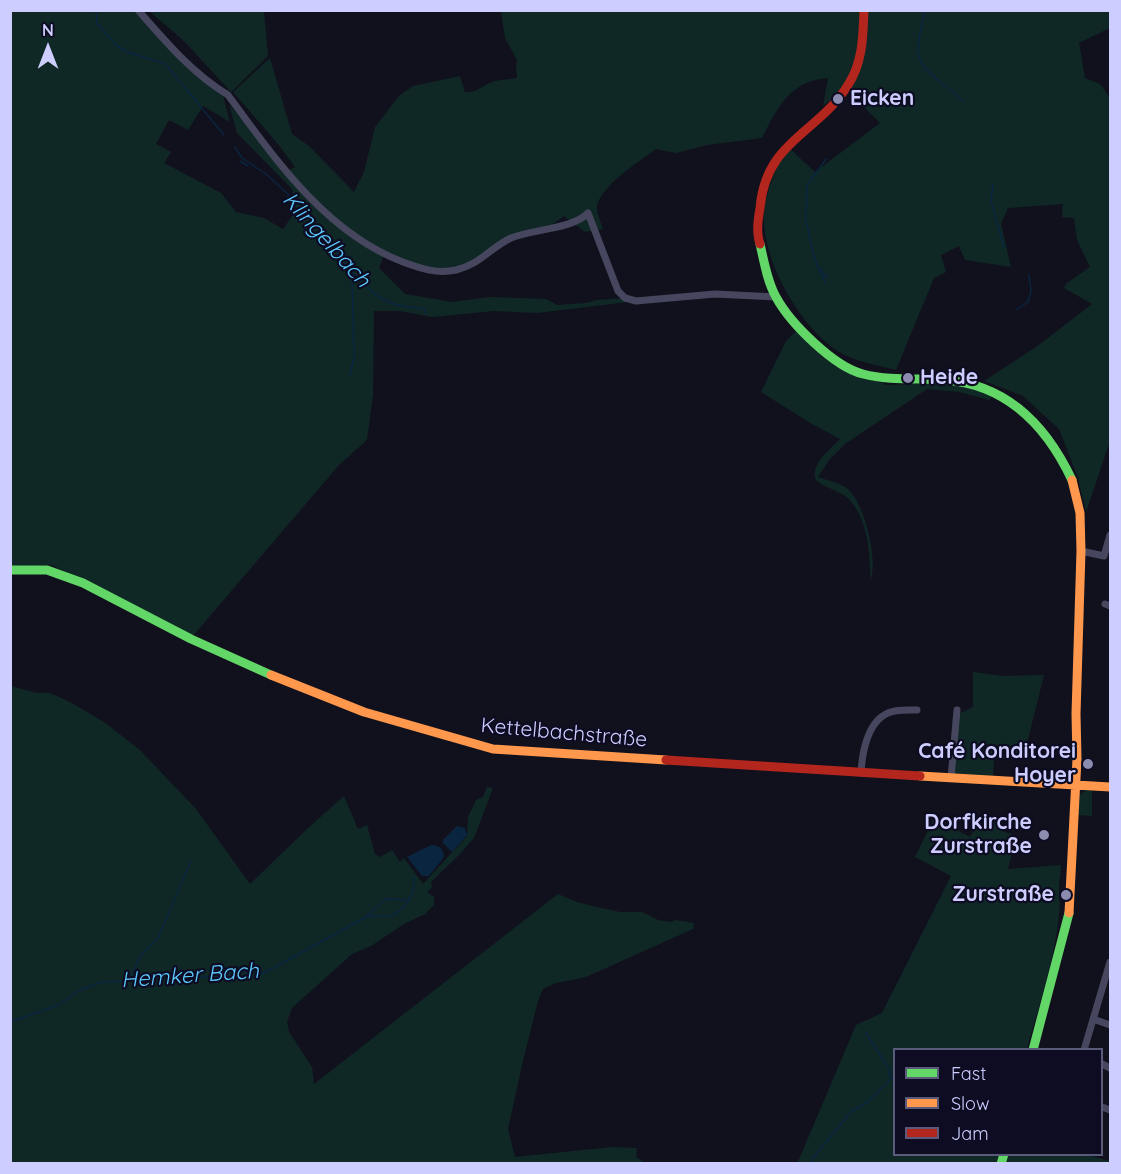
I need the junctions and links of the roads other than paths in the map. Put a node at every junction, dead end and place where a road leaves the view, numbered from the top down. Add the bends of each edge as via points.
1 (138, 10) edge
2 (864, 10) edge
3 (776, 297) junction
4 (1110, 535) edge
5 (1082, 550) junction
6 (10, 570) edge
7 (1078, 648) junction
8 (917, 710) dead end
9 (957, 711) dead end
10 (861, 773) junction
11 (951, 778) junction
12 (1074, 786) junction
13 (1110, 787) edge
14 (1110, 962) edge
15 (1107, 981) edge
16 (1093, 1019) junction
17 (1110, 1025) edge
18 (1034, 1048) edge
19 (1085, 1048) edge

1 - 3 street via 174,52 228,95 309,196 342,227 384,255 420,269 457,270 478,262 510,239 573,222 588,213 618,291 625,298 636,301 715,294
2 - 3 main road via 862,44 849,84 780,153 761,193 757,234
3 - 5 main road via 816,346 852,370 875,377 963,382 998,395 1030,416 1050,439 1071,475 1080,513
4 - 5 street via 1104,556
5 - 7 main road
6 - 10 main road, Kettelbachstraße via 47,570 250,667 317,694 364,712 494,749
7 - 12 main road
7 - 12 main road via 1071,710
8 - 10 street via 888,713 878,719 866,743
9 - 11 street
10 - 11 main road, Kettelbachstraße
11 - 12 main road, Kettelbachstraße
12 - 13 main road, Kettelbachstraße
12 - 18 main road via 1070,919
14 - 15 street
15 - 16 street
16 - 17 street
16 - 19 street

